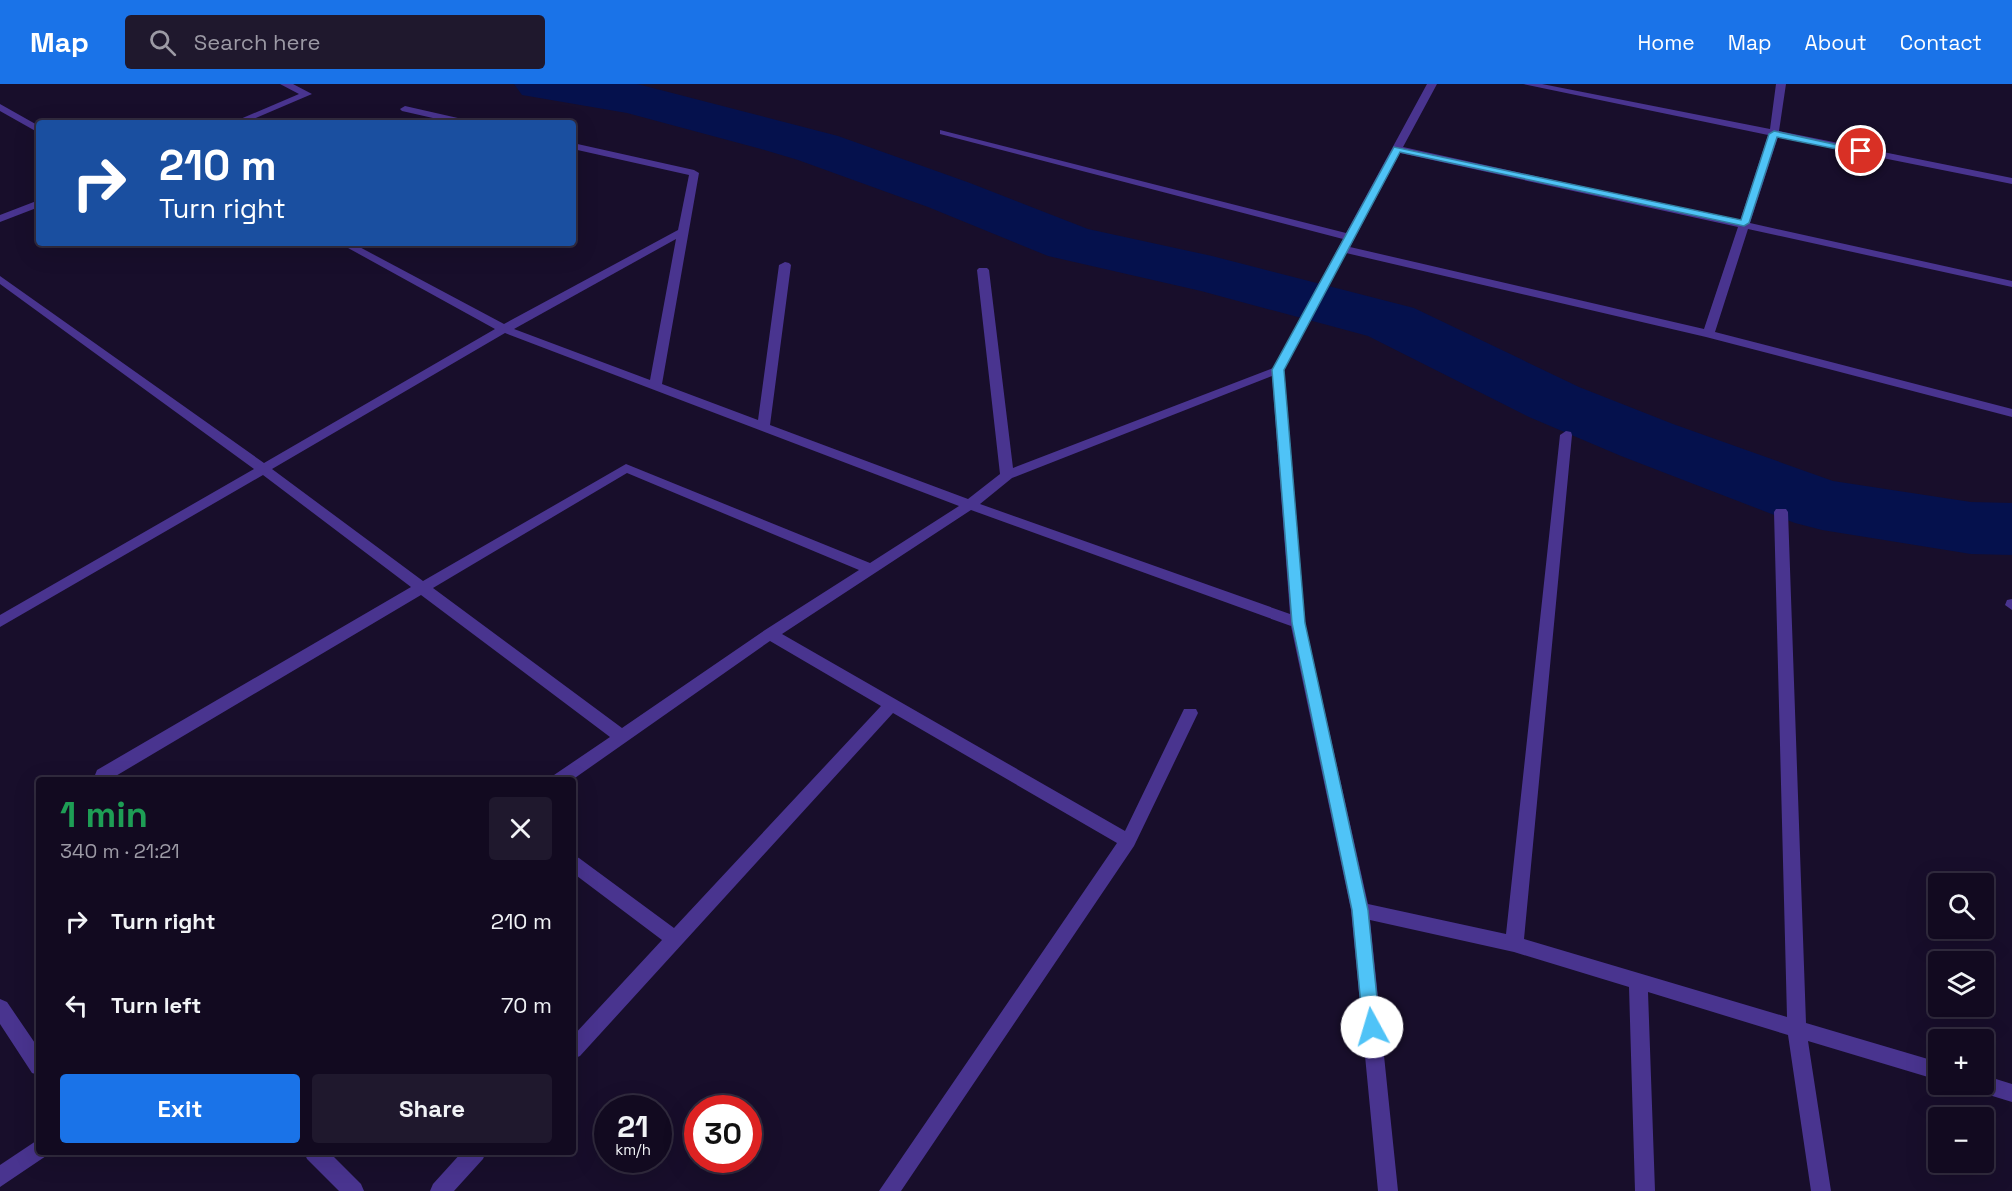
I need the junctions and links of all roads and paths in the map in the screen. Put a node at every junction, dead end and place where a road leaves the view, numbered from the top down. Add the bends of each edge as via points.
1 (285, 84) edge
2 (1432, 84) edge
3 (1528, 84) edge
4 (1781, 84) edge
5 (0, 107) edge
6 (405, 109) dead end
7 (243, 120) edge
8 (454, 120) edge
9 (36, 128) edge
10 (944, 132) dead end
11 (1774, 134) junction
12 (576, 147) edge
13 (1397, 149) junction
14 (2012, 181) edge
15 (36, 204) edge
16 (0, 219) edge
17 (1744, 223) junction
18 (682, 232) junction
19 (1350, 237) junction
20 (350, 246) edge
21 (1343, 249) junction
22 (785, 264) dead end
23 (983, 270) dead end
24 (0, 279) edge
25 (2012, 284) edge
26 (504, 329) junction
27 (1708, 334) junction
28 (1278, 370) junction
29 (655, 386) junction
30 (2012, 413) edge
31 (764, 427) junction
32 (1566, 435) dead end
33 (263, 469) junction
34 (1007, 475) junction
35 (970, 505) junction
36 (1780, 512) dead end
37 (871, 569) junction
38 (422, 588) junction
39 (0, 622) edge
40 (1298, 623) junction
41 (770, 634) junction
42 (892, 705) junction
43 (1190, 713) dead end
44 (622, 737) junction
45 (103, 776) dead end
46 (564, 777) edge
47 (1128, 842) junction
48 (576, 865) edge
49 (1360, 910) junction
50 (676, 940) junction
51 (1514, 944) junction
52 (1638, 981) junction
53 (0, 1008) edge
54 (1797, 1029) junction
55 (576, 1047) edge
56 (36, 1062) edge
57 (1928, 1068) edge
58 (1994, 1087) edge
59 (2012, 1093) edge
60 (36, 1151) edge
61 (317, 1155) edge
62 (473, 1155) edge
63 (0, 1177) edge
64 (354, 1191) edge
65 (440, 1191) edge
66 (889, 1191) edge
67 (1388, 1191) edge
68 (1646, 1191) edge
69 (1821, 1191) edge

1 - 7 street via 307,94
2 - 13 street
3 - 11 street
4 - 11 street
5 - 9 street
6 - 8 street
10 - 19 street
11 - 14 street
11 - 17 street
12 - 18 street via 694,173
13 - 17 street
13 - 19 street
15 - 16 street
17 - 25 street
17 - 27 street
18 - 26 street
18 - 29 street
19 - 21 street
20 - 26 street
21 - 27 street
21 - 28 street
22 - 31 street
23 - 34 street
24 - 33 street
26 - 29 street
26 - 33 street
27 - 30 street
28 - 34 street
28 - 40 street
29 - 31 street
31 - 35 street
32 - 51 street
33 - 38 street
33 - 39 street
34 - 35 street
35 - 37 street
35 - 40 street
36 - 54 street
37 - 38 street via 626,468
37 - 41 street
38 - 44 street
38 - 45 street
40 - 49 street
41 - 42 street
41 - 44 street
42 - 47 street
42 - 50 street
43 - 47 street
44 - 46 street
47 - 66 street
48 - 50 street
49 - 51 street
49 - 67 street
50 - 55 street
51 - 52 street
52 - 54 street
52 - 68 street
53 - 56 street
54 - 57 street
54 - 69 street
58 - 59 street
60 - 63 street
61 - 64 street
62 - 65 street

